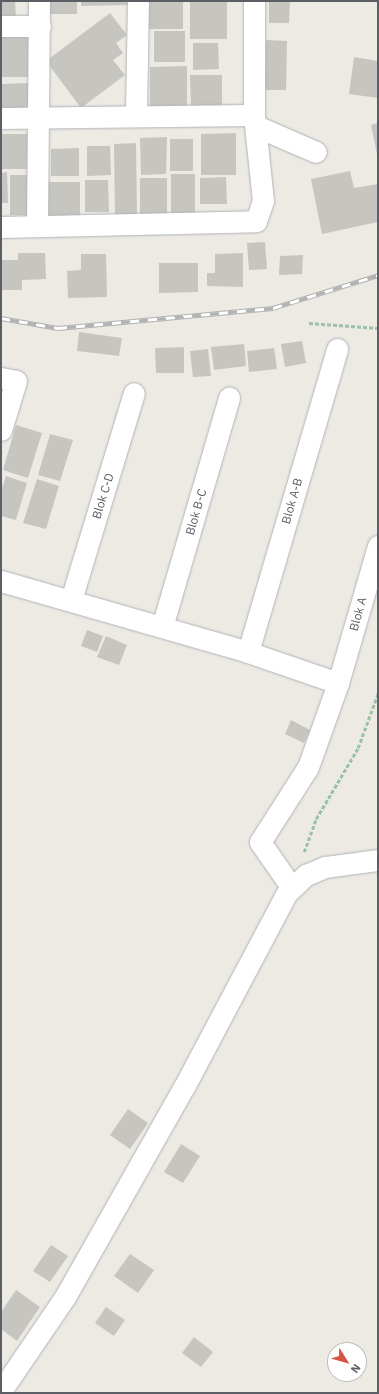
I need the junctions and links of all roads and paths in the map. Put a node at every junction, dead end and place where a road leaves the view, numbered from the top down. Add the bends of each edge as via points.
1 (39, 1) edge
2 (138, 1) edge
3 (254, 1) edge
4 (1, 26) edge
5 (40, 26) junction
6 (136, 114) junction
7 (38, 117) junction
8 (1, 118) edge
9 (255, 121) junction
10 (316, 152) dead end
11 (36, 226) junction
12 (1, 227) edge
13 (309, 323) dead end
14 (378, 328) edge
15 (337, 349) dead end
16 (9, 379) edge
17 (134, 393) dead end
18 (229, 398) dead end
19 (1, 430) edge
20 (378, 546) edge
21 (1, 581) edge
22 (71, 600) junction
23 (162, 627) junction
24 (248, 652) junction
25 (338, 683) junction
26 (378, 693) edge
27 (378, 860) edge
28 (299, 881) junction
29 (1, 1391) edge

1 - 5 street
2 - 6 street
3 - 9 street
4 - 5 street
5 - 7 street
6 - 7 street
6 - 9 street
7 - 8 street
7 - 11 street
9 - 10 street
9 - 11 street via 263,201 256,221
11 - 12 street
13 - 14 path
15 - 24 street, Blok A-B
16 - 19 street
17 - 22 street, Blok C-D
18 - 23 street, Blok B-C
20 - 25 street, Blok A
21 - 22 street
22 - 23 street
23 - 24 street
24 - 25 street
25 - 28 street, Blok A via 308,767 260,842
26 - 28 path via 358,748 314,825 304,850
27 - 28 street via 336,864
28 - 29 street via 273,915 184,1087 65,1296

